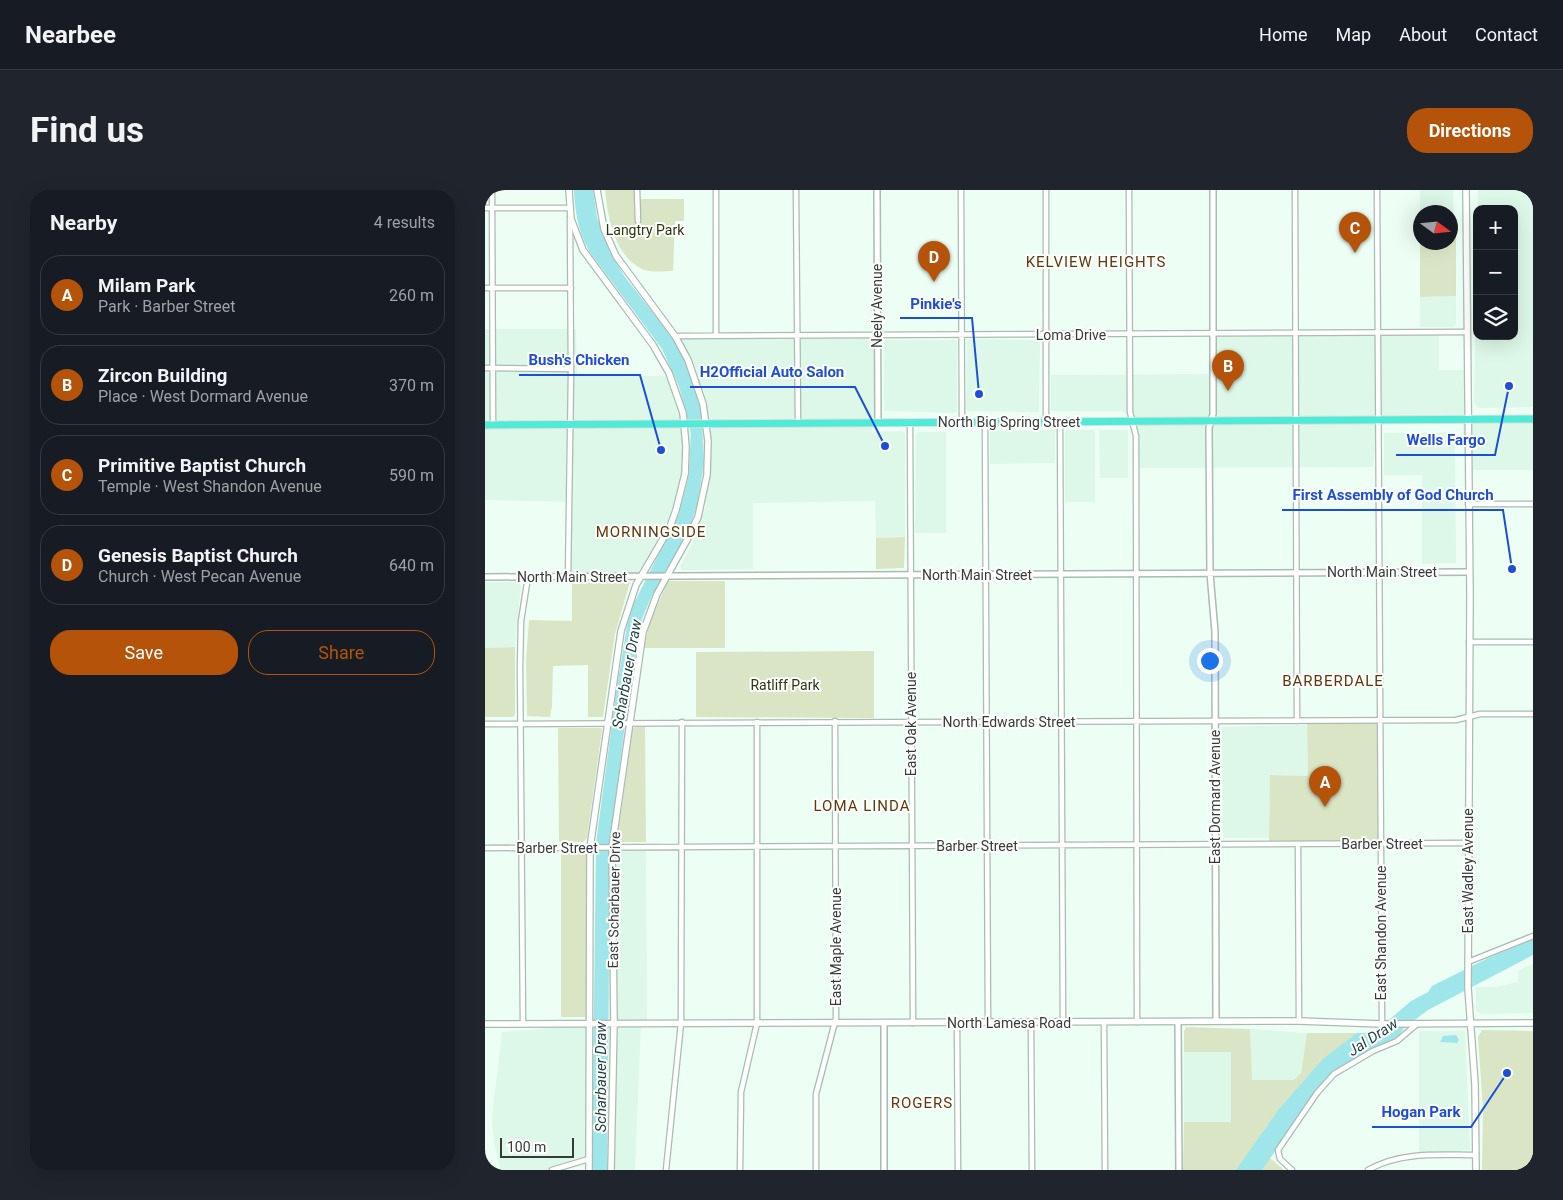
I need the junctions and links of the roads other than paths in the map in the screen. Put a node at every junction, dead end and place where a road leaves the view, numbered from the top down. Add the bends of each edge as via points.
1 (492, 190) edge
2 (569, 190) edge
3 (597, 190) edge
4 (637, 190) edge
5 (716, 190) edge
6 (796, 190) edge
7 (877, 190) edge
8 (961, 190) edge
9 (1046, 190) edge
10 (1129, 190) edge
11 (1213, 190) edge
12 (1295, 190) edge
13 (1377, 190) edge
14 (1466, 190) edge
15 (485, 208) edge
16 (492, 208) junction
17 (570, 208) junction
18 (638, 221) dead end
19 (485, 288) edge
20 (493, 288) junction
21 (571, 288) junction
22 (1467, 332) junction
23 (1295, 333) junction
24 (1378, 333) junction
25 (1130, 334) junction
26 (1213, 334) junction
27 (961, 335) junction
28 (1046, 335) junction
29 (675, 336) junction
30 (717, 336) junction
31 (797, 336) junction
32 (877, 336) junction
33 (485, 368) edge
34 (493, 368) junction
35 (571, 369) junction
36 (1468, 419) junction
37 (1533, 419) edge
38 (1295, 420) junction
39 (1378, 420) junction
40 (1211, 421) junction
41 (962, 422) junction
42 (985, 422) junction
43 (1046, 422) junction
44 (1060, 422) junction
45 (1132, 422) junction
46 (797, 423) junction
47 (878, 423) junction
48 (910, 423) junction
49 (685, 424) junction
50 (707, 424) junction
51 (489, 425) edge
52 (571, 425) junction
53 (1468, 504) junction
54 (1533, 504) edge
55 (1379, 572) junction
56 (1469, 572) junction
57 (1136, 573) junction
58 (1210, 573) junction
59 (1297, 573) junction
60 (985, 574) junction
61 (1061, 574) junction
62 (911, 575) junction
63 (641, 576) junction
64 (667, 576) junction
65 (485, 577) edge
66 (528, 577) junction
67 (568, 577) junction
68 (1469, 642) junction
69 (1533, 642) edge
70 (1533, 714) edge
71 (1469, 717) junction
72 (1379, 720) junction
73 (835, 721) junction
74 (1136, 721) junction
75 (1215, 721) junction
76 (1297, 721) junction
77 (682, 722) junction
78 (757, 722) junction
79 (911, 722) junction
80 (986, 722) junction
81 (1061, 722) junction
82 (630, 723) junction
83 (485, 724) edge
84 (521, 724) junction
85 (607, 724) junction
86 (1469, 843) junction
87 (1216, 844) junction
88 (1298, 844) junction
89 (1380, 844) junction
90 (1137, 845) junction
91 (835, 846) junction
92 (912, 846) junction
93 (987, 846) junction
94 (1062, 846) junction
95 (757, 847) junction
96 (485, 848) edge
97 (522, 848) junction
98 (590, 848) junction
99 (612, 848) junction
100 (682, 848) junction
101 (1533, 936) edge
102 (1468, 962) junction
103 (1216, 1021) junction
104 (1299, 1021) junction
105 (1031, 1022) junction
106 (1063, 1022) junction
107 (1137, 1022) junction
108 (1178, 1022) junction
109 (523, 1023) junction
110 (591, 1023) junction
111 (681, 1023) junction
112 (757, 1023) junction
113 (836, 1023) junction
114 (883, 1023) junction
115 (913, 1023) junction
116 (957, 1023) junction
117 (988, 1023) junction
118 (1104, 1023) junction
119 (1471, 1023) junction
120 (1533, 1023) edge
121 (485, 1024) edge
122 (612, 1024) junction
123 (1382, 1024) junction
124 (1417, 1024) junction
125 (1476, 1154) junction
126 (589, 1159) junction
127 (552, 1170) edge
128 (589, 1170) edge
129 (611, 1170) edge
130 (666, 1170) edge
131 (741, 1170) edge
132 (817, 1170) edge
133 (884, 1170) edge
134 (958, 1170) edge
135 (1031, 1170) edge
136 (1105, 1170) edge
137 (1179, 1170) edge
138 (1292, 1170) edge
139 (1368, 1170) edge
140 (1476, 1170) edge

1 - 16 street
2 - 17 main road, East Scharbauer Drive
3 - 29 main road, East Scharbauer Drive via 604,229 615,256
4 - 18 street
5 - 30 street
6 - 31 street
7 - 32 street, Neely Avenue
8 - 27 street
9 - 28 street
10 - 25 street
11 - 26 street, East Dormard Avenue
12 - 23 street
13 - 24 street, East Shandon Avenue
14 - 22 main road, East Wadley Avenue
15 - 16 street
16 - 17 street
16 - 20 street
17 - 21 street
17 - 49 main road, East Scharbauer Drive via 574,229 587,257 663,360
19 - 20 street
20 - 21 street
20 - 34 street
21 - 35 street
22 - 24 street, Loma Drive
22 - 36 main road, East Wadley Avenue
23 - 24 street, Loma Drive
23 - 26 street, Loma Drive
23 - 38 street
24 - 39 street, East Shandon Avenue
25 - 26 street, Loma Drive
25 - 28 street, Loma Drive
25 - 45 street
26 - 40 street, East Dormard Avenue
27 - 28 street, Loma Drive
27 - 32 street, Loma Drive
27 - 41 street
28 - 43 street
29 - 30 street, Loma Drive
29 - 50 main road, East Scharbauer Drive via 697,382
30 - 31 street, Loma Drive
31 - 32 street, Loma Drive
31 - 46 street
32 - 47 street, Neely Avenue
33 - 34 street
34 - 35 street
34 - 51 street
35 - 52 street
36 - 37 highway, North Big Spring Street
36 - 39 highway, North Big Spring Street
36 - 53 main road, East Wadley Avenue
38 - 39 highway, North Big Spring Street
38 - 40 highway, North Big Spring Street
38 - 59 street
39 - 55 street, East Shandon Avenue
40 - 45 highway, North Big Spring Street
40 - 58 street, East Dormard Avenue
41 - 42 highway, North Big Spring Street
41 - 48 highway, North Big Spring Street
42 - 43 highway, North Big Spring Street
42 - 60 street
43 - 44 highway, North Big Spring Street
44 - 45 highway, North Big Spring Street
44 - 61 street
45 - 57 street via 1136,436
46 - 47 highway, North Big Spring Street
46 - 50 highway, North Big Spring Street
47 - 48 highway, North Big Spring Street
48 - 62 street, East Oak Avenue
49 - 50 highway, North Big Spring Street
49 - 52 highway, North Big Spring Street
49 - 63 main road, East Scharbauer Drive via 686,464 680,500 670,527
50 - 64 main road, East Scharbauer Drive via 708,466 703,500 691,532
51 - 52 highway, North Big Spring Street
52 - 67 street
53 - 54 street
53 - 56 main road, East Wadley Avenue
55 - 56 street, North Main Street
55 - 59 street, North Main Street
55 - 72 street, East Shandon Avenue
56 - 68 main road, East Wadley Avenue
57 - 58 street, North Main Street
57 - 61 street, North Main Street
57 - 74 street
58 - 59 street, North Main Street
58 - 75 street, East Dormard Avenue via 1215,632
59 - 76 street
60 - 61 street, North Main Street
60 - 62 street, North Main Street
60 - 80 street
61 - 81 street
62 - 64 street, North Main Street
62 - 79 street, East Oak Avenue
63 - 64 street, North Main Street
63 - 67 street, North Main Street
63 - 85 main road, East Scharbauer Drive via 621,631
64 - 82 main road, East Scharbauer Drive via 652,603 643,632
65 - 66 street, North Main Street
66 - 67 street, North Main Street
66 - 84 street via 520,651
68 - 69 street
68 - 71 main road, East Wadley Avenue
70 - 71 street, North Edwards Street
71 - 72 street, North Edwards Street via 1456,720
71 - 86 main road, East Wadley Avenue
72 - 76 street, North Edwards Street
72 - 89 street, East Shandon Avenue
73 - 78 street, North Edwards Street
73 - 79 street, North Edwards Street
73 - 91 street, East Maple Avenue
74 - 75 street, North Edwards Street
74 - 81 street, North Edwards Street
74 - 90 street
75 - 76 street, North Edwards Street
75 - 87 street, East Dormard Avenue
77 - 78 street, North Edwards Street
77 - 82 street, North Edwards Street
77 - 100 street
78 - 95 street
79 - 80 street, North Edwards Street
79 - 92 street, East Oak Avenue
80 - 81 street, North Edwards Street
80 - 93 street
81 - 94 street
82 - 85 street, North Edwards Street
82 - 99 main road, East Scharbauer Drive
83 - 84 street, North Edwards Street
84 - 85 street, North Edwards Street
84 - 97 street
85 - 98 main road, East Scharbauer Drive
86 - 89 street, Barber Street
86 - 102 main road, East Wadley Avenue
87 - 88 street, Barber Street
87 - 90 street, Barber Street
87 - 103 street, East Dormard Avenue
88 - 89 street, Barber Street
88 - 104 street
89 - 123 street, East Shandon Avenue
90 - 94 street, Barber Street
90 - 107 street
91 - 92 street, Barber Street
91 - 95 street, Barber Street
91 - 113 street, East Maple Avenue
92 - 93 street, Barber Street
92 - 115 street, East Oak Avenue
93 - 94 street, Barber Street
93 - 117 street
94 - 106 street
95 - 100 street, Barber Street
95 - 112 street
96 - 97 street, Barber Street
97 - 98 street, Barber Street
97 - 109 street
98 - 99 street, Barber Street
98 - 110 main road, East Scharbauer Drive
99 - 100 street, Barber Street
99 - 122 main road, East Scharbauer Drive
100 - 111 street
101 - 102 street
102 - 119 main road, East Wadley Avenue
103 - 104 main road, North Lamesa Road
103 - 108 main road, North Lamesa Road
104 - 123 main road, North Lamesa Road
105 - 106 main road, North Lamesa Road
105 - 117 main road, North Lamesa Road
105 - 135 street
106 - 118 main road, North Lamesa Road
107 - 108 main road, North Lamesa Road
107 - 118 main road, North Lamesa Road
108 - 137 street
109 - 110 main road, North Lamesa Road
109 - 121 main road, North Lamesa Road
110 - 122 main road, North Lamesa Road
110 - 126 main road, East Scharbauer Drive
111 - 112 main road, North Lamesa Road
111 - 122 main road, North Lamesa Road
111 - 130 street
112 - 113 main road, North Lamesa Road
112 - 131 street via 741,1092
113 - 114 main road, North Lamesa Road
113 - 132 street, East Maple Avenue via 816,1094
114 - 115 main road, North Lamesa Road
114 - 133 street
115 - 116 main road, North Lamesa Road
116 - 117 main road, North Lamesa Road
116 - 134 street
118 - 136 street
119 - 120 main road, North Lamesa Road
119 - 124 main road, North Lamesa Road
119 - 125 main road, East Wadley Avenue
122 - 129 main road, East Scharbauer Drive
123 - 124 main road, North Lamesa Road
124 - 138 street via 1397,1041 1333,1074 1278,1150 1280,1159
125 - 139 street via 1400,1157
125 - 140 main road, East Wadley Avenue
126 - 127 street
126 - 128 main road, East Scharbauer Drive

